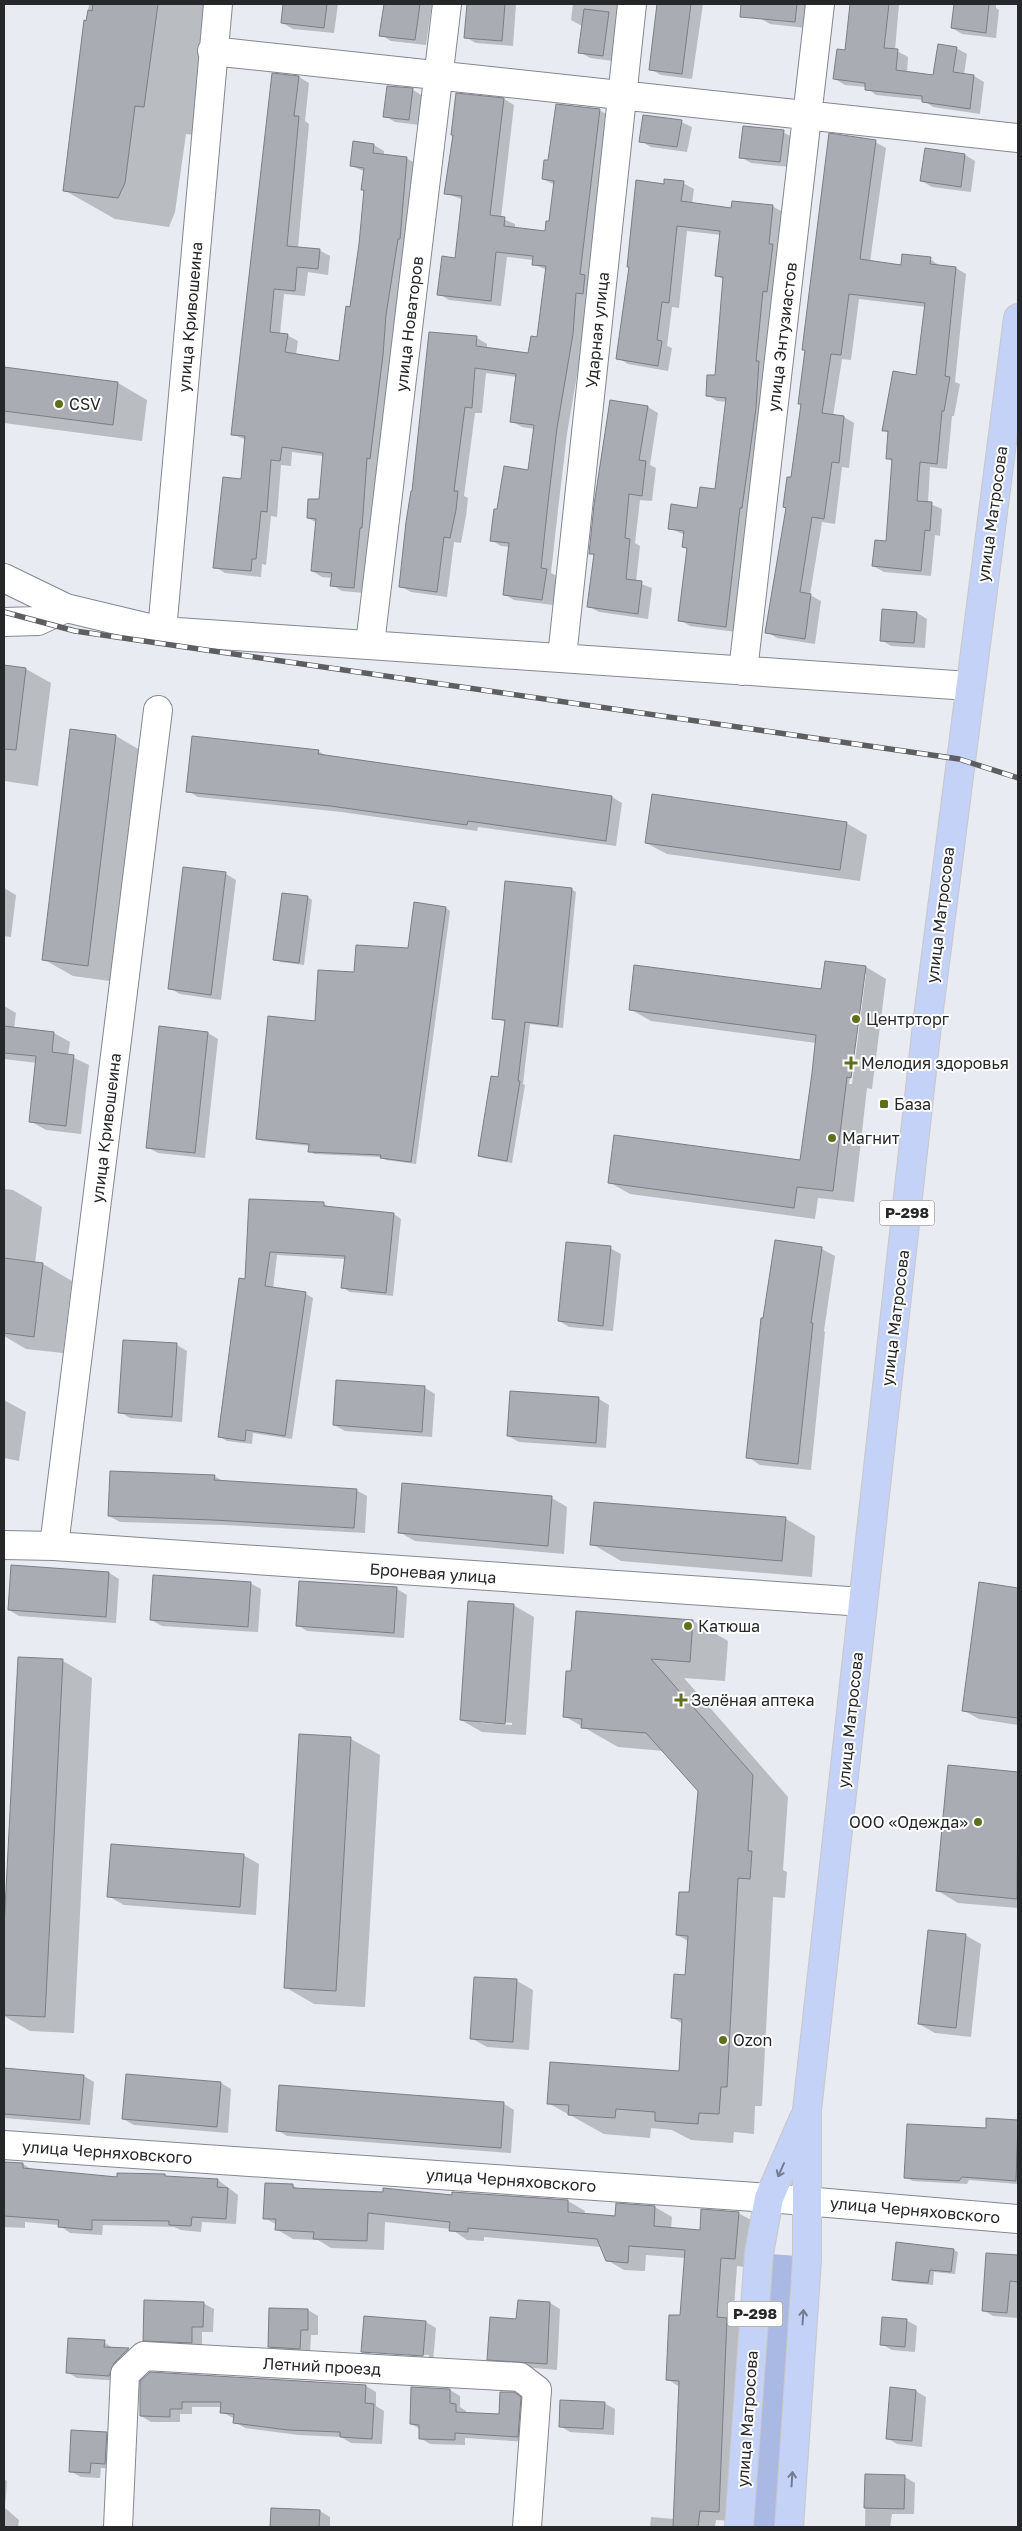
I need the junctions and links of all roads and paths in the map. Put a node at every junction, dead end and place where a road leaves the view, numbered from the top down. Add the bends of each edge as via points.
1 (218, 4) edge
2 (447, 4) edge
3 (632, 4) edge
4 (820, 4) edge
5 (212, 51) junction
6 (439, 74) junction
7 (622, 94) junction
8 (807, 116) junction
9 (1018, 138) edge
10 (1018, 318) edge
11 (4, 578) edge
12 (66, 608) junction
13 (4, 622) edge
14 (162, 631) junction
15 (370, 644) junction
16 (562, 657) junction
17 (743, 671) junction
18 (969, 686) junction
19 (158, 710) dead end
20 (4, 1545) edge
21 (54, 1546) junction
22 (863, 1602) junction
23 (807, 2110) junction
24 (4, 2145) edge
25 (769, 2198) junction
26 (809, 2201) junction
27 (1018, 2219) edge
28 (118, 2527) edge
29 (526, 2527) edge
30 (739, 2527) edge
31 (789, 2527) edge

1 - 5 street, улица Кривошеина
2 - 6 street, улица Новаторов
3 - 7 street, Ударная улица
4 - 8 street, улица Энтузиастов
5 - 6 street
5 - 14 street, улица Кривошеина via 206,150
6 - 7 street
6 - 15 street, улица Новаторов
7 - 8 street
7 - 16 street, Ударная улица
8 - 9 street
8 - 17 street, улица Энтузиастов
10 - 18 highway, улица Матросова / Р-298
11 - 12 street
12 - 13 street via 38,621
12 - 14 street
14 - 15 street
15 - 16 street
16 - 17 street
17 - 18 street
18 - 22 highway, улица Матросова / Р-298 via 927,1025
19 - 21 street, улица Кривошеина
20 - 21 street, Броневая улица
21 - 22 street, Броневая улица
22 - 23 highway, улица Матросова / Р-298
23 -> 25 highway, улица Матросова / Р-298
23 - 26 highway, улица Матросова / Р-298
24 - 25 street, улица Черняховского
25 - 26 street, улица Черняховского
25 - 30 highway, улица Матросова / Р-298 via 760,2252
26 - 27 street, улица Черняховского
31 -> 26 highway, улица Матросова / Р-298
28 - 29 street, Летний проезд via 125,2374 144,2356 520,2377 537,2390

